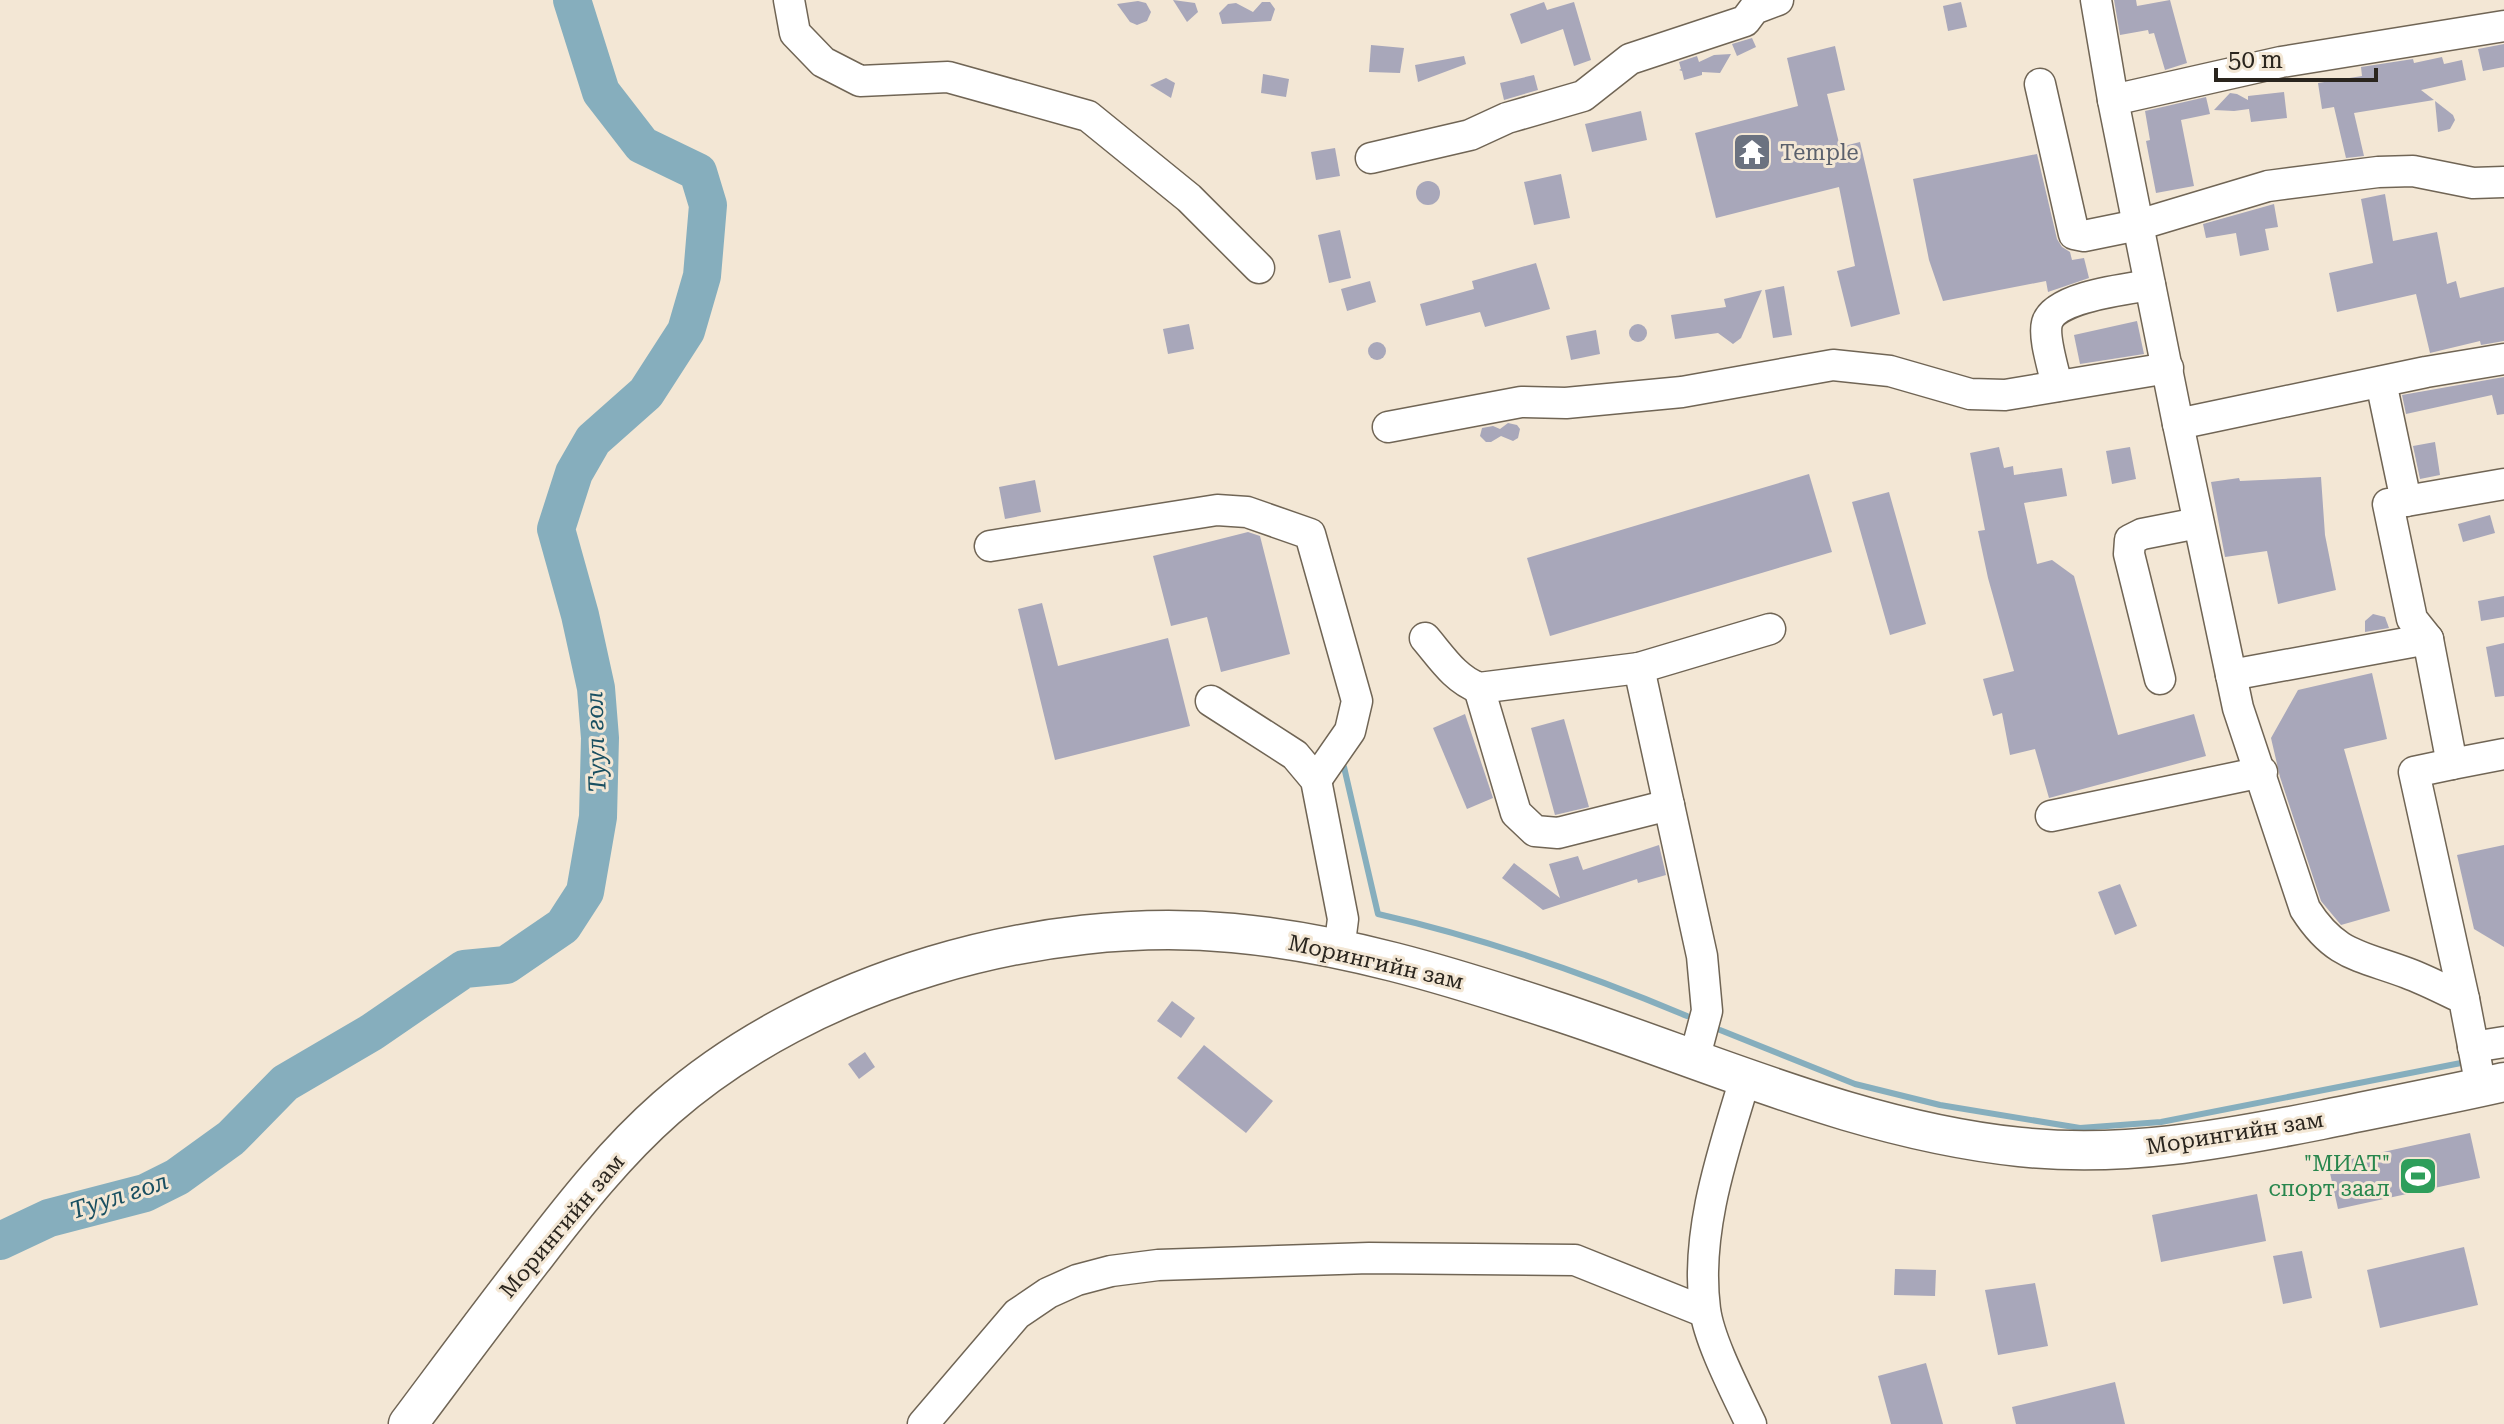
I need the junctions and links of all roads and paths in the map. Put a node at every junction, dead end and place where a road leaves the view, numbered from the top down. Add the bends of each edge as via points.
1 (789, 0) edge
2 (1778, 0) edge
3 (2096, 0) edge
4 (2504, 26) edge
5 (2040, 84) dead end
6 (2113, 100) junction
7 (1371, 158) dead end
8 (2504, 182) edge
9 (2138, 225) junction
10 (1259, 268) dead end
11 (2150, 285) junction
12 (2504, 359) edge
13 (2168, 368) junction
14 (2381, 382) junction
15 (2057, 386) junction
16 (2178, 424) junction
17 (1388, 427) dead end
18 (2504, 484) edge
19 (2406, 501) junction
20 (2198, 523) junction
21 (990, 546) dead end
22 (1770, 629) dead end
23 (1425, 638) dead end
24 (2428, 639) junction
25 (1639, 668) junction
26 (2231, 675) junction
27 (2160, 679) dead end
28 (1479, 688) junction
29 (1211, 701) dead end
30 (2504, 754) edge
31 (2452, 764) junction
32 (2262, 772) junction
33 (1316, 780) junction
34 (1669, 805) junction
35 (2051, 816) dead end
36 (1339, 950) junction
37 (2464, 999) junction
38 (2504, 1042) edge
39 (2473, 1047) junction
40 (1694, 1060) junction
41 (1745, 1079) junction
42 (2493, 1085) edge
43 (1705, 1312) junction
44 (408, 1424) edge
45 (923, 1424) edge
46 (1751, 1424) edge

1 - 10 street via 795,33 823,62 860,81 948,77 1088,116 1189,198
2 - 7 street via 1754,9 1745,21 1630,59 1583,96 1470,135
3 - 6 street
4 - 6 street via 2281,62
5 - 9 street via 2074,234
6 - 9 street
8 - 9 street via 2378,172 2268,186
9 - 11 street
11 - 13 street
11 - 15 street via 2074,302 2053,314 2047,333
12 - 14 street
13 - 15 street
13 - 16 street
14 - 16 street
14 - 19 street
15 - 17 street via 2005,395 1970,394 1890,371 1833,365 1682,392 1521,402
16 - 20 street
18 - 19 street
19 - 24 street via 2388,504 2412,619
20 - 26 street
20 - 27 street via 2130,540
21 - 33 street via 1217,510 1247,512 1310,534 1357,701 1350,731
22 - 25 street
23 - 28 street via 1465,683
24 - 26 street
24 - 31 street
25 - 28 street
25 - 34 street
26 - 32 street
28 - 34 street via 1516,813 1535,831 1558,833
29 - 33 street via 1295,755
30 - 31 street
31 - 37 street via 2414,772
32 - 35 street
32 - 37 street via 2305,909 2319,932 2344,952
33 - 36 street via 1343,919
34 - 40 street via 1703,970 1707,1011
36 - 40 main road, Морингийн зам via 1457,979
36 - 44 main road, Морингийн зам via 1229,932 1145,931 1069,938 930,966 860,990 787,1025 666,1108 586,1190
37 - 39 street
38 - 39 street
39 - 42 street
40 - 41 main road, Морингийн зам
41 - 42 main road, Морингийн зам via 1929,1132 2017,1147 2085,1151 2217,1140
41 - 43 street via 1709,1213
43 - 45 street via 1575,1260 1369,1258 1111,1271 1062,1287 1017,1314
43 - 46 street

